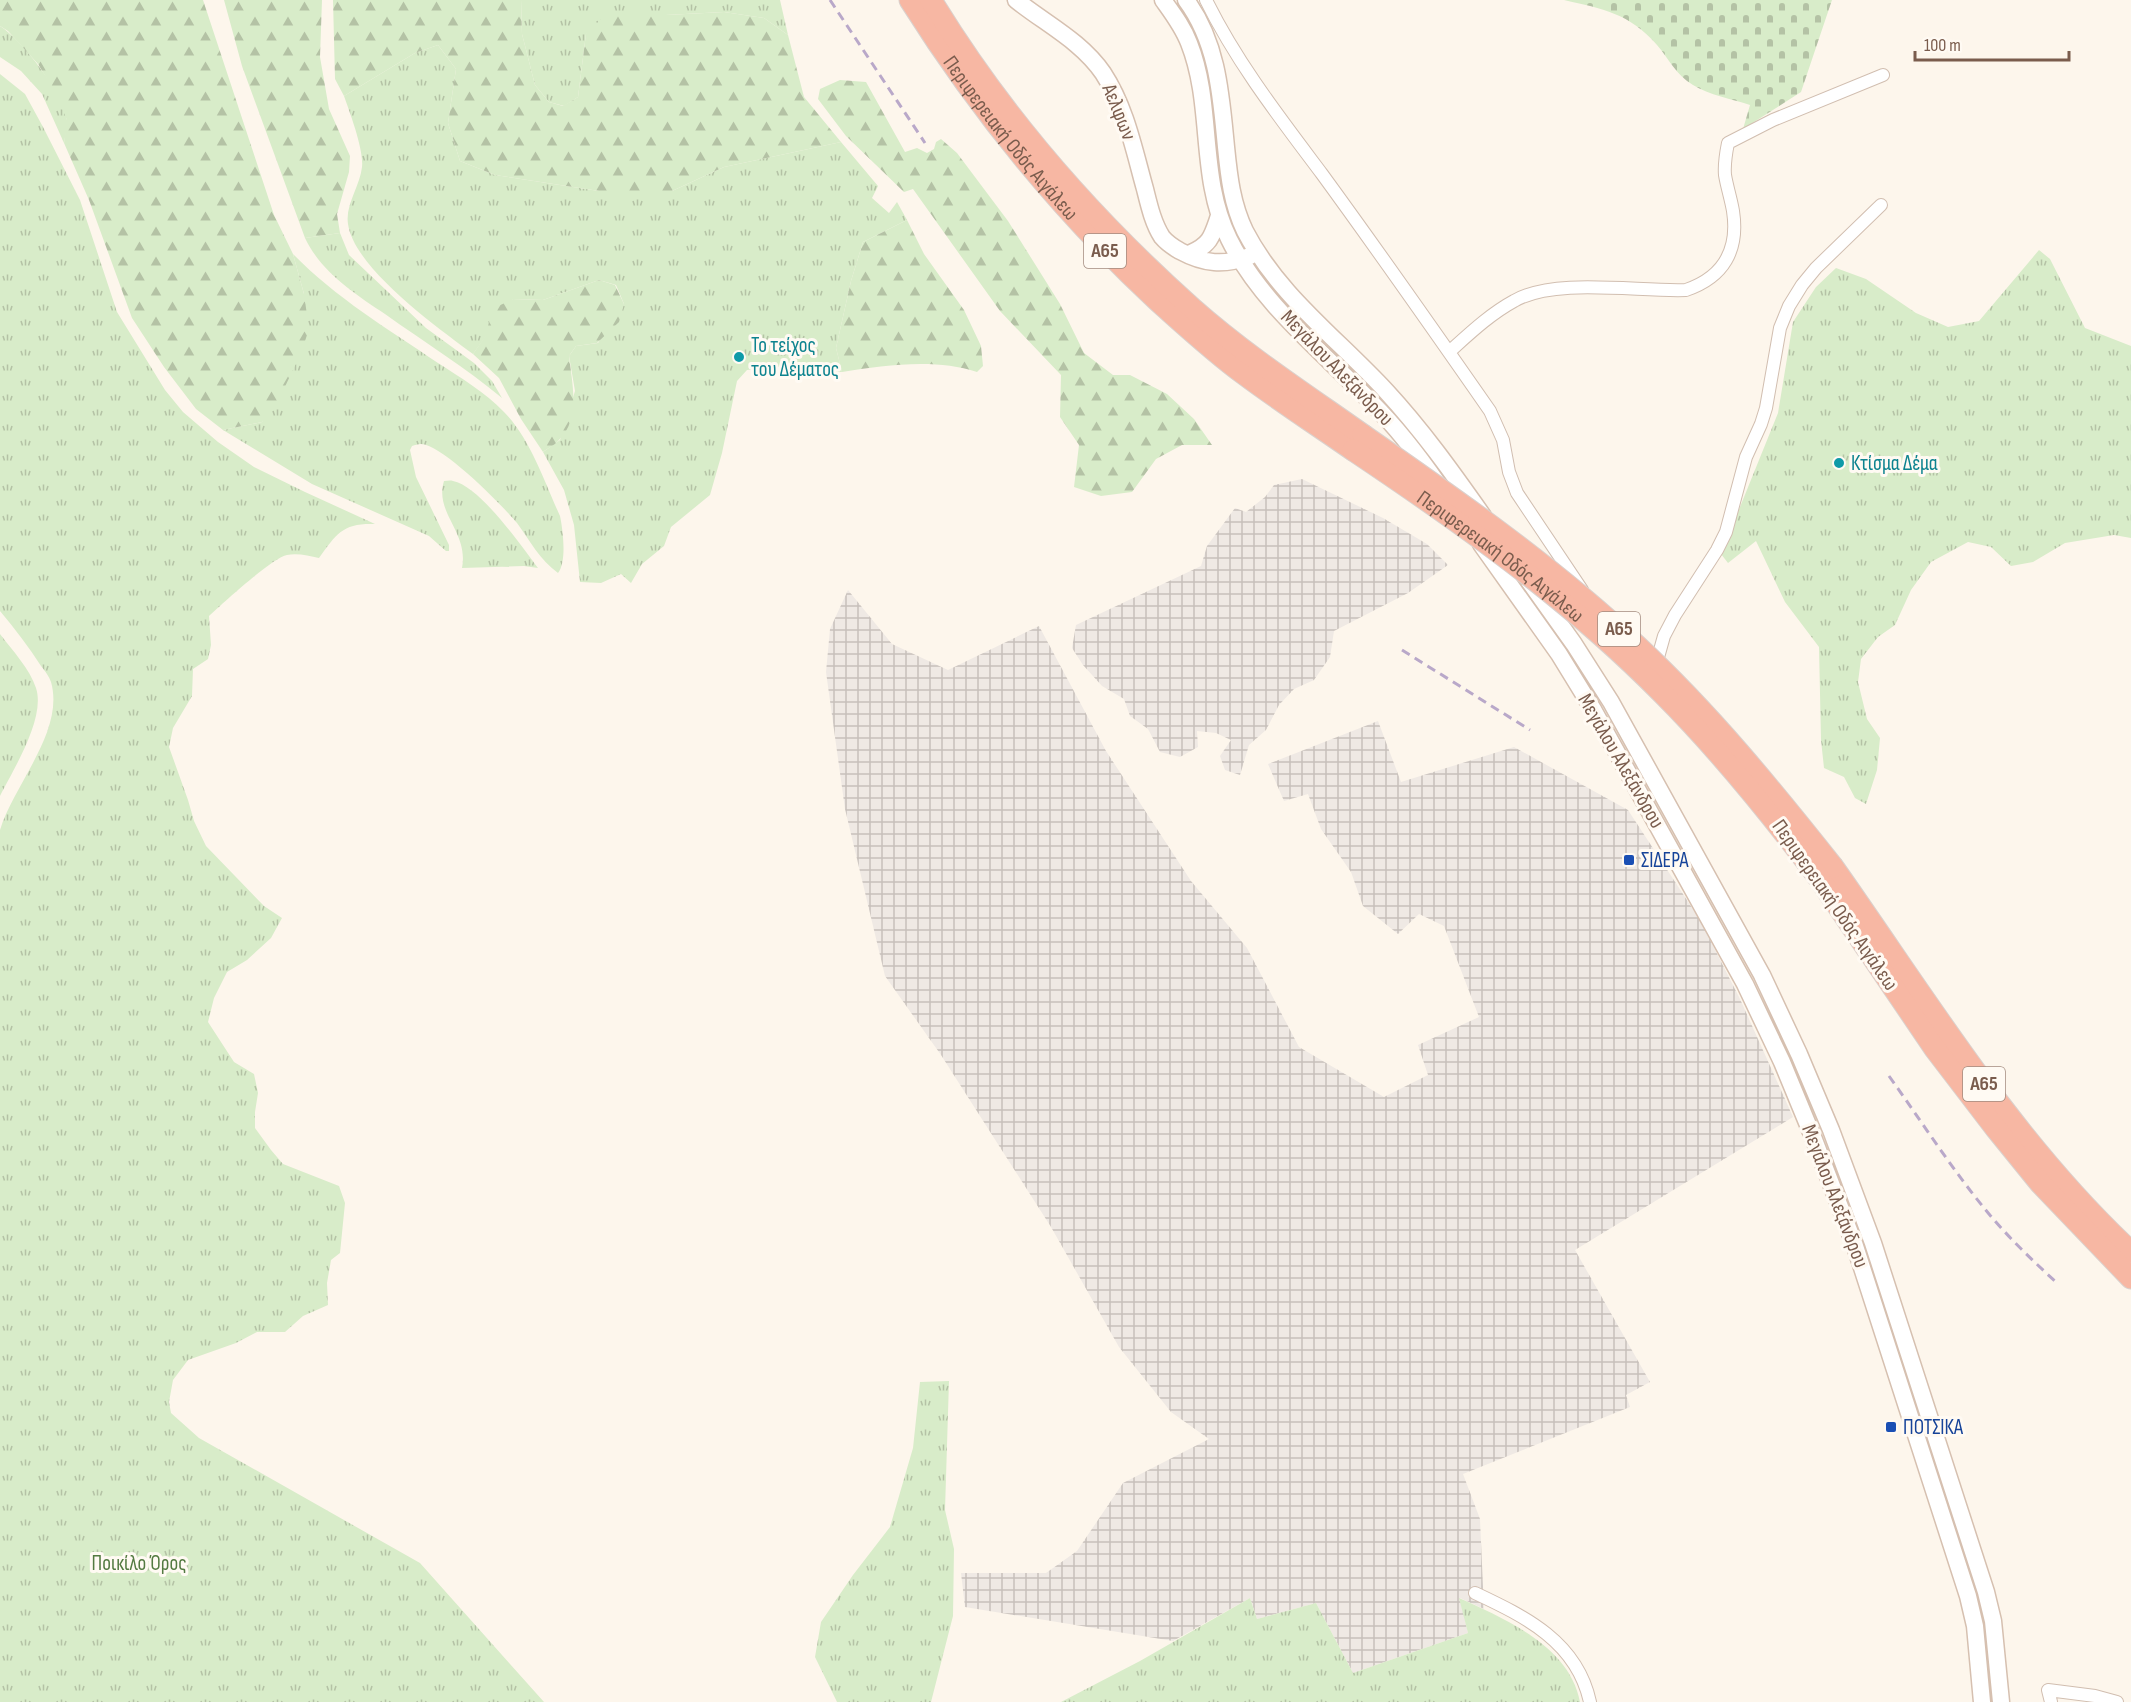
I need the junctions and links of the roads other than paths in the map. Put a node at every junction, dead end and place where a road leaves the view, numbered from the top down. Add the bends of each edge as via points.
1 (910, 0) edge
2 (931, 0) edge
3 (1016, 0) edge
4 (1163, 0) edge
5 (1186, 0) edge
6 (1206, 0) edge
7 (1883, 75) dead end
8 (1881, 205) dead end
9 (1219, 216) junction
10 (1255, 247) junction
11 (1186, 252) junction
12 (1237, 254) junction
13 (1449, 352) junction
14 (1358, 442) junction
15 (1826, 872) junction
16 (2131, 1252) edge
17 (2131, 1278) edge
18 (1475, 1593) dead end
19 (2069, 1697) edge
20 (1590, 1702) edge
21 (1982, 1702) edge
22 (2001, 1702) edge
23 (2051, 1702) edge
24 (2117, 1702) edge

1 - 14 highway, Περιφερειακή Οδός Αιγάλεω / Α65 via 986,112 1046,187 1102,248 1244,374
2 - 14 highway, Περιφερειακή Οδός Αιγάλεω / Α65 via 1001,104 1113,234 1192,308
3 - 11 main road, Αελφων via 1076,42 1103,74 1125,120 1156,225 1166,241
4 - 9 main road, Μεγάλου Αλεξάνδρου via 1178,20 1197,69 1212,192
5 - 10 main road, Μεγάλου Αλεξάνδρου via 1207,38 1215,64 1230,189
6 - 13 street via 1277,115
7 - 13 street via 1728,143 1725,174 1734,239 1725,264 1698,286 1686,290 1560,287 1537,292 1515,299 1495,312
8 - 13 street via 1816,268 1789,306 1780,328 1766,408 1746,457 1726,532 1664,636 1649,688 1517,494 1499,428
9 - 11 main road via 1210,240 1202,248
9 - 12 main road, Μεγάλου Αλεξάνδρου
10 - 12 main road, Αελφων
10 - 22 main road, Μεγάλου Αλεξάνδρου via 1278,281 1430,440 1574,644 1611,702 1761,975 1799,1054 1874,1243 1986,1592 1993,1621
11 - 12 main road, Αελφων via 1194,258 1223,263
12 - 21 main road, Μεγάλου Αλεξάνδρου via 1263,293 1416,452 1559,654 1745,984 1809,1126 1855,1246 1968,1596 1975,1626
14 - 15 highway, Περιφερειακή Οδός Αιγάλεω / Α65, bridge via 1499,551 1626,659
15 - 16 highway, Περιφερειακή Οδός Αιγάλεω / Α65 via 2052,1172
15 - 17 highway, Περιφερειακή Οδός Αιγάλεω / Α65 via 1935,1049 2040,1183
18 - 20 street via 1525,1617 1564,1648 1586,1684
19 - 23 street via 2048,1690
19 - 24 street

